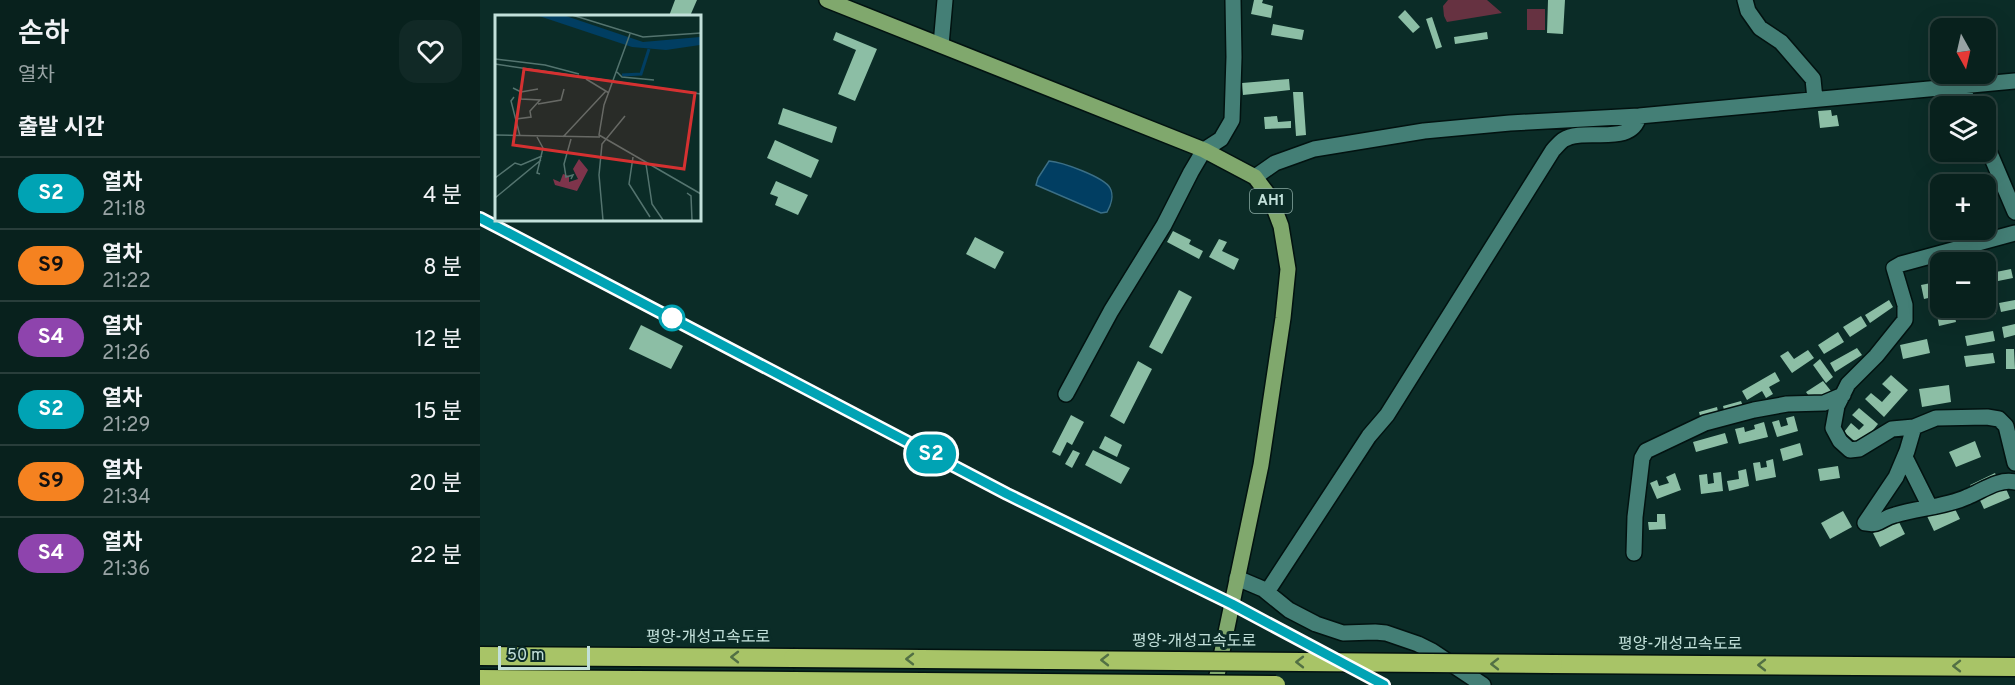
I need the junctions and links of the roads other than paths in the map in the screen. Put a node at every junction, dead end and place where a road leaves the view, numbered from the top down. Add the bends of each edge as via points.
1 (827, 0) edge
2 (945, 0) edge
3 (1233, 0) edge
4 (1745, 0) edge
5 (941, 45) junction
6 (2015, 81) edge
7 (1962, 87) junction
8 (1966, 96) edge
9 (1815, 99) junction
10 (1639, 116) junction
11 (1204, 150) junction
12 (1994, 162) edge
13 (1255, 177) junction
14 (2015, 212) edge
15 (2015, 233) edge
16 (1066, 394) dead end
17 (1843, 395) junction
18 (1914, 427) junction
19 (1905, 457) junction
20 (2015, 463) edge
21 (2015, 483) edge
22 (1930, 507) junction
23 (1634, 553) dead end
24 (1237, 578) junction
25 (1267, 592) junction
26 (480, 656) edge
27 (2015, 667) edge
28 (480, 679) edge
29 (1215, 685) edge
30 (1276, 685) edge
31 (1484, 685) edge

1 - 5 main road, AH1
2 - 5 street
3 - 11 street via 1232,120 1221,139
4 - 9 street via 1760,28 1781,42 1813,79
5 - 11 main road, AH1
6 - 7 street
7 - 8 street
7 - 9 street
9 - 10 street
10 - 13 street via 1424,131 1314,150 1275,163
10 - 25 street via 1628,132 1570,137 1553,150 1387,415 1369,436
11 - 13 main road, AH1
11 - 16 street
12 - 14 street
13 - 24 main road, AH1 via 1270,197 1281,226 1288,270 1261,465
15 - 17 street via 1894,268 1905,305 1905,320 1848,384
17 - 18 street via 1833,428 1850,450 1859,449 1892,429
17 - 23 street via 1824,403 1787,404 1705,423 1646,451 1635,517
18 - 19 street
18 - 20 street via 1936,418 1999,419 2006,426
19 - 22 street
19 - 22 street via 1865,524 1874,525 1891,515
21 - 22 street via 2000,482 1965,499
24 - 25 street
24 - 29 main road, AH1
25 - 31 street via 1289,609 1325,627 1343,633 1386,633 1418,644
27 -> 26 highway, 평양-개성고속도로, bridge
28 - 30 highway, bridge

